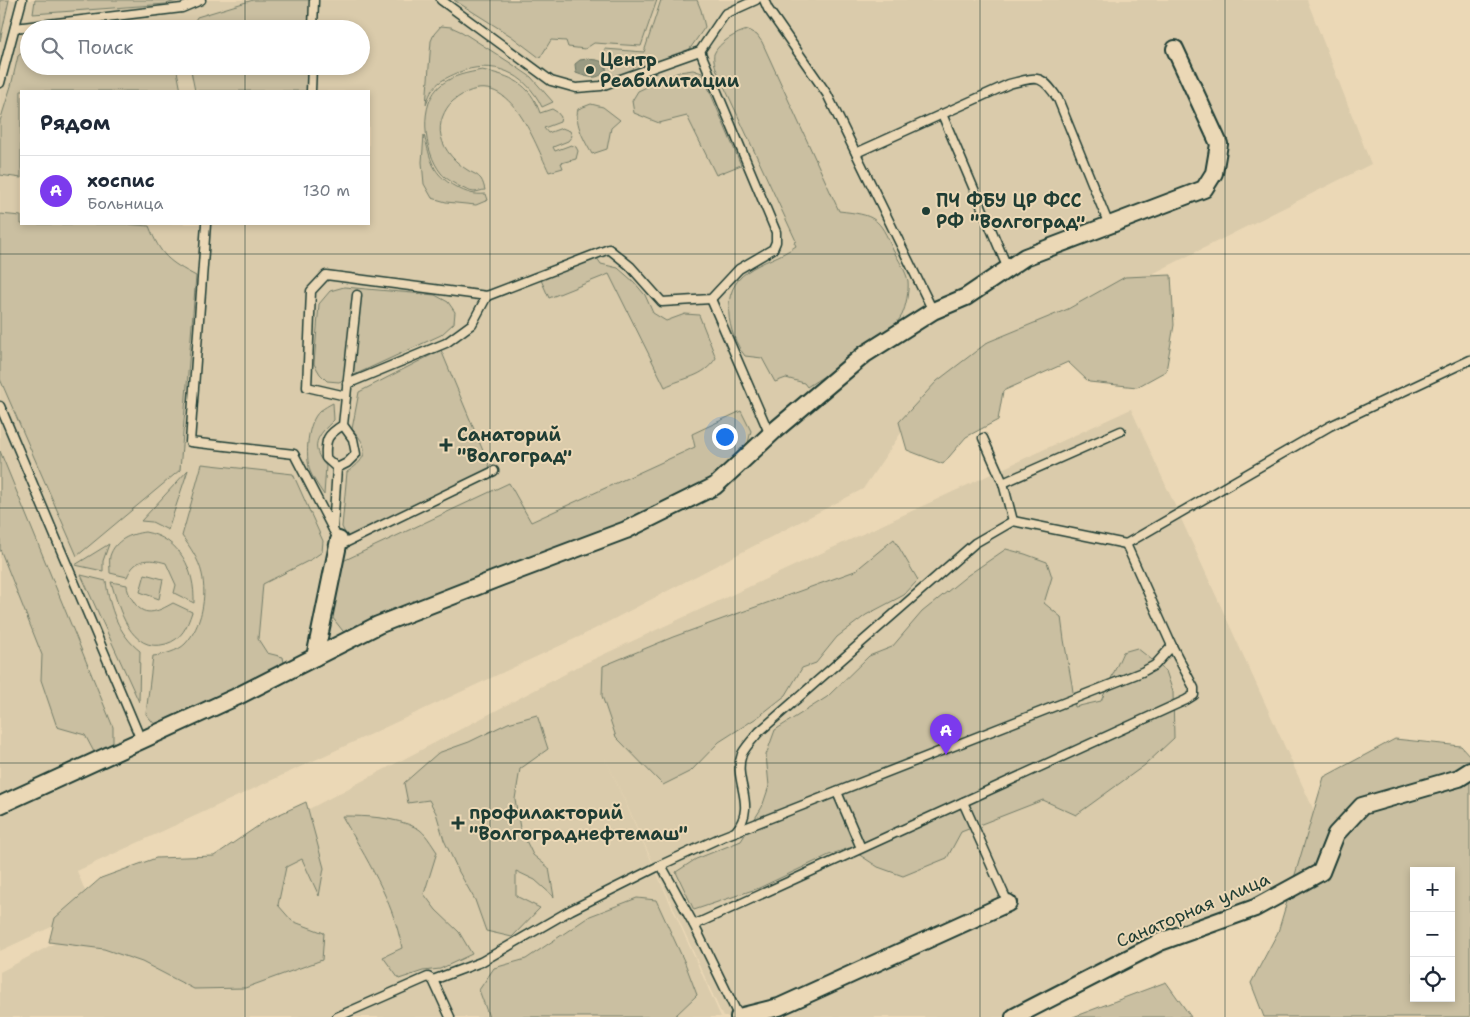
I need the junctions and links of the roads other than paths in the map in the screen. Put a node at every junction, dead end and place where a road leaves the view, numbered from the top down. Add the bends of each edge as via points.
1 (22, 0) edge
2 (201, 0) edge
3 (314, 0) edge
4 (442, 0) edge
5 (756, 0) edge
6 (764, 0) edge
7 (182, 4) edge
8 (71, 20) edge
9 (313, 20) edge
10 (20, 27) edge
11 (15, 28) junction
12 (1175, 49) dead end
13 (700, 51) junction
14 (312, 75) edge
15 (0, 83) edge
16 (311, 90) edge
17 (942, 114) junction
18 (856, 152) junction
19 (206, 225) edge
20 (1109, 225) junction
21 (1008, 269) junction
22 (356, 295) dead end
23 (487, 296) junction
24 (711, 300) junction
25 (933, 311) junction
26 (1470, 360) edge
27 (347, 384) junction
28 (346, 396) junction
29 (0, 406) edge
30 (343, 424) junction
31 (1121, 431) dead end
32 (770, 435) junction
33 (982, 438) dead end
34 (336, 468) junction
35 (494, 471) dead end
36 (1003, 483) junction
37 (1013, 521) junction
38 (336, 535) junction
39 (1126, 544) junction
40 (1172, 646) junction
41 (315, 657) junction
42 (141, 740) junction
43 (1470, 771) edge
44 (837, 792) junction
45 (963, 802) junction
46 (0, 805) edge
47 (735, 832) junction
48 (861, 848) junction
49 (661, 865) junction
50 (1008, 903) joint
51 (694, 925) junction
52 (433, 980) junction
53 (337, 1017) edge
54 (450, 1017) edge
55 (739, 1017) edge
56 (1014, 1017) edge

1 - 11 lane
2 - 7 lane
3 - 9 lane
4 - 13 lane via 551,82 576,88 601,86
5 - 13 lane via 725,14
6 - 18 lane via 827,94
7 - 8 lane
10 - 11 lane
11 - 15 lane
12 - 20 street via 1219,144 1214,173 1204,189
13 - 24 lane via 776,232 773,249 739,269
14 - 16 lane
17 - 18 lane
17 - 20 lane via 1009,84 1034,77 1048,84 1058,99
17 - 21 lane
18 - 25 lane
19 - 38 lane via 190,442 294,454
20 - 21 street via 1025,257
21 - 25 street via 966,297
22 - 27 lane
23 - 24 lane via 609,249 630,266 662,302
23 - 27 lane via 472,324 446,343
23 - 28 lane via 326,275 311,291 307,387
24 - 32 lane
25 - 32 street via 865,354
26 - 39 lane via 1330,426
27 - 28 lane
28 - 30 lane
29 - 42 lane
30 - 34 lane via 330,434 326,444 326,458
30 - 34 lane via 353,439 356,454
31 - 36 lane
32 - 41 street via 715,486 626,530 378,626
33 - 36 lane
34 - 38 lane
35 - 38 lane via 341,545
36 - 37 lane
37 - 39 lane
37 - 47 lane via 975,543 759,732 742,755 740,766 745,815
38 - 41 street
39 - 40 lane
40 - 44 lane via 1155,665 1142,672
40 - 45 lane via 1194,688 1194,695
41 - 42 street via 236,698
42 - 46 street
43 - 56 street, Санаторная улица via 1459,778 1362,806 1336,834 1322,872 1255,908 1160,942
44 - 47 lane
44 - 48 lane
45 - 48 lane
45 - 50 lane
47 - 49 lane
48 - 51 lane
49 - 51 lane
49 - 52 lane via 571,910 480,962
50 - 55 street via 779,1006
51 - 55 lane
52 - 53 lane via 428,977
52 - 54 lane

